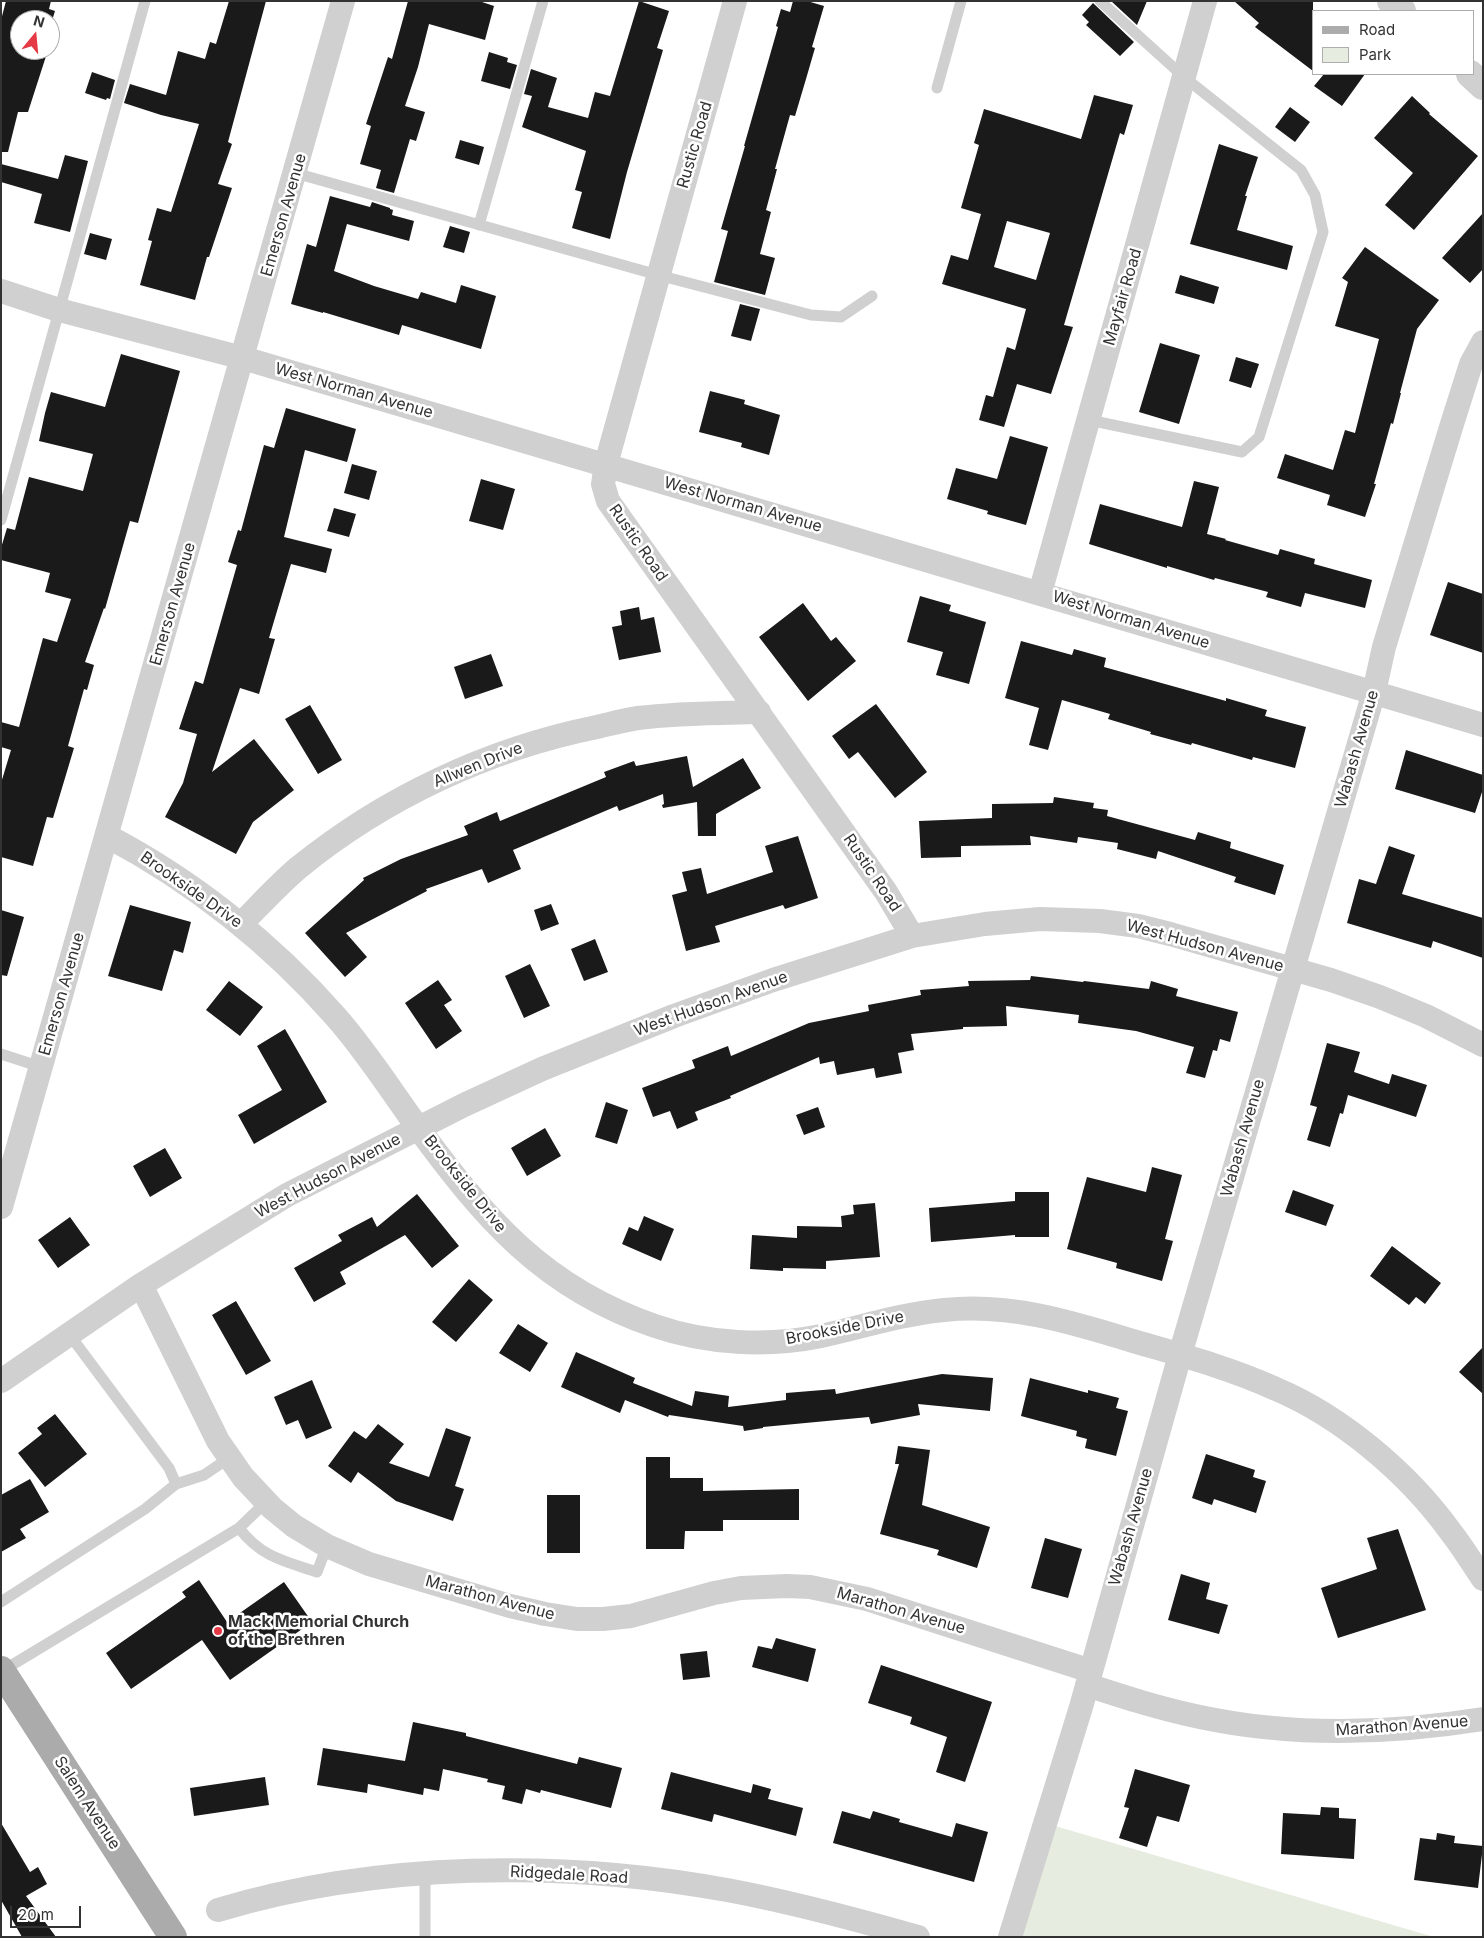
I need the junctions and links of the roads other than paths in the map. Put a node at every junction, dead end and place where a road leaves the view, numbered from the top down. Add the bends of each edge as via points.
1 (145, 1) edge
2 (344, 1) edge
3 (543, 1) edge
4 (735, 1) edge
5 (961, 1) edge
6 (1100, 1) edge
7 (1205, 1) edge
8 (1391, 1) edge
9 (1401, 10) edge
10 (1471, 75) edge
11 (1184, 77) junction
12 (1483, 86) edge
13 (937, 88) dead end
14 (295, 173) junction
15 (479, 225) junction
16 (658, 276) junction
17 (1, 291) edge
18 (872, 296) dead end
19 (59, 310) junction
20 (1482, 344) edge
21 (244, 358) junction
22 (1089, 420) junction
23 (606, 464) junction
24 (1, 520) edge
25 (1040, 592) junction
26 (1374, 692) junction
27 (759, 712) junction
28 (1483, 725) edge
29 (107, 836) junction
30 (241, 924) junction
31 (912, 936) junction
32 (1292, 970) junction
33 (1483, 1045) edge
34 (1, 1054) edge
35 (41, 1066) junction
36 (418, 1128) junction
37 (1, 1207) edge
38 (141, 1285) junction
39 (69, 1334) junction
40 (1180, 1355) junction
41 (1, 1381) edge
42 (229, 1458) junction
43 (176, 1484) junction
44 (266, 1502) junction
45 (240, 1528) junction
46 (327, 1546) junction
47 (1483, 1579) edge
48 (1, 1602) edge
49 (2, 1671) edge
50 (1089, 1678) junction
51 (1483, 1719) edge
52 (424, 1874) junction
53 (218, 1910) dead end
54 (173, 1937) edge
55 (425, 1937) edge
56 (918, 1937) edge
57 (1010, 1937) edge

1 - 19 lane
2 - 14 street, Emerson Avenue
3 - 15 lane
4 - 16 street, Rustic Road
5 - 13 lane
6 - 11 lane
7 - 11 street, Mayfair Road
8 - 9 street
10 - 12 street
11 - 22 street, Mayfair Road
11 - 22 lane via 1301,170 1315,195 1323,232 1259,437 1242,452
14 - 15 lane
14 - 21 street, Emerson Avenue
15 - 16 lane
16 - 18 lane via 811,315 841,317
16 - 23 street, Rustic Road
17 - 19 street, West Norman Avenue
19 - 21 street, West Norman Avenue
19 - 24 lane
20 - 26 street, Wabash Avenue via 1452,424 1384,648
21 - 23 street, West Norman Avenue
21 - 29 street, Emerson Avenue
22 - 25 street, Mayfair Road
23 - 25 street, West Norman Avenue
23 - 27 street, Rustic Road via 603,484 608,501
25 - 26 street, West Norman Avenue
26 - 28 street, West Norman Avenue
26 - 32 street, Wabash Avenue
27 - 30 street, Allwen Drive via 636,718 565,733 513,749 446,776 393,803 344,834 297,869
27 - 31 street, Rustic Road via 886,892
29 - 30 street, Brookside Drive via 168,872
29 - 35 street, Emerson Avenue
30 - 36 street, Brookside Drive via 284,962 335,1016 362,1048
31 - 32 street, West Hudson Avenue via 1040,919 1100,921 1170,934
31 - 36 street, West Hudson Avenue via 773,980 674,1016 542,1069
32 - 33 street, West Hudson Avenue via 1380,996
32 - 40 street, Wabash Avenue
34 - 35 lane
35 - 37 street, Emerson Avenue
36 - 38 street, West Hudson Avenue via 287,1195
36 - 40 street, Brookside Drive via 472,1199 525,1253 578,1292 657,1327 730,1341 781,1341 817,1337 899,1317 944,1310 1015,1311 1063,1320
38 - 39 street, West Hudson Avenue
38 - 42 street, Marathon Avenue
39 - 41 street, West Hudson Avenue
39 - 43 lane via 169,1468
40 - 47 street, Brookside Drive via 1225,1368 1279,1390 1337,1423 1374,1451 1418,1492 1449,1529
40 - 50 street, Wabash Avenue
42 - 43 lane via 204,1475
42 - 44 street, Marathon Avenue
43 - 48 lane via 145,1509
44 - 45 lane
44 - 46 street, Marathon Avenue via 294,1526
45 - 46 lane via 250,1542 271,1556 317,1572
45 - 49 lane
46 - 50 street, Marathon Avenue via 369,1564 510,1606 577,1619 631,1616 741,1588 810,1587 867,1598
49 - 54 main road, Salem Avenue
50 - 51 street, Marathon Avenue via 1148,1704 1201,1717 1273,1728 1328,1732 1383,1730
50 - 57 street, Wabash Avenue
52 - 53 street, Ridgedale Road via 333,1883 253,1899
52 - 55 lane
52 - 56 street, Ridgedale Road via 490,1871 585,1873 679,1883 772,1899

